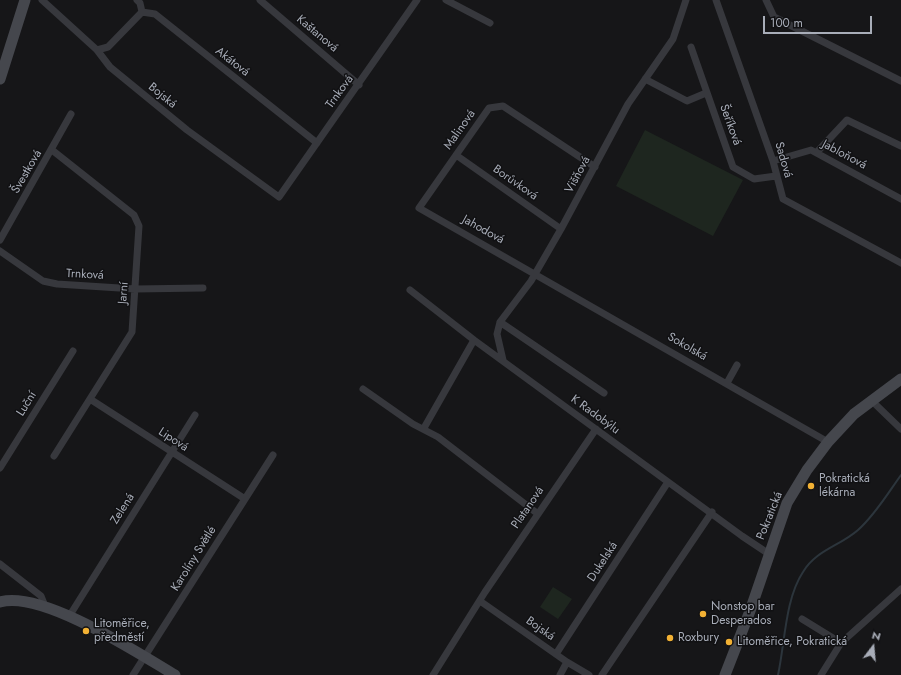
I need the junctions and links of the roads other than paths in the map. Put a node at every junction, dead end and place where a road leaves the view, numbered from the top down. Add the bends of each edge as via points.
1 (25, 0) edge
2 (42, 0) edge
3 (137, 0) edge
4 (260, 0) edge
5 (417, 0) edge
6 (446, 0) edge
7 (686, 0) edge
8 (716, 0) edge
9 (766, 0) edge
10 (142, 12) junction
11 (490, 23) dead end
12 (691, 47) dead end
13 (97, 50) junction
14 (0, 79) edge
15 (645, 79) junction
16 (901, 82) edge
17 (359, 85) junction
18 (706, 93) junction
19 (71, 114) dead end
20 (317, 143) junction
21 (901, 146) edge
22 (52, 150) junction
23 (817, 152) junction
24 (456, 155) junction
25 (773, 161) junction
26 (595, 167) junction
27 (776, 176) junction
28 (279, 196) joint
29 (901, 199) edge
30 (420, 208) joint
31 (561, 228) junction
32 (0, 240) edge
33 (0, 251) edge
34 (901, 263) edge
35 (535, 272) junction
36 (203, 288) dead end
37 (135, 289) junction
38 (410, 290) dead end
39 (500, 322) junction
40 (474, 340) junction
41 (73, 351) dead end
42 (503, 360) junction
43 (737, 365) dead end
44 (901, 379) edge
45 (727, 383) junction
46 (363, 389) dead end
47 (604, 393) dead end
48 (90, 399) junction
49 (872, 401) junction
50 (195, 415) dead end
51 (424, 428) junction
52 (596, 429) junction
53 (901, 429) edge
54 (828, 442) junction
55 (172, 453) junction
56 (273, 455) dead end
57 (54, 456) dead end
58 (0, 468) edge
59 (668, 482) junction
60 (245, 499) junction
61 (712, 512) junction
62 (538, 514) junction
63 (769, 554) junction
64 (0, 564) edge
65 (901, 589) edge
66 (480, 601) junction
67 (0, 602) edge
68 (45, 606) junction
69 (70, 615) junction
70 (802, 619) dead end
71 (841, 643) junction
72 (556, 654) junction
73 (144, 657) junction
74 (567, 662) junction
75 (134, 675) edge
76 (175, 675) edge
77 (433, 675) edge
78 (560, 675) edge
79 (589, 675) edge
80 (602, 675) edge
81 (725, 675) edge
82 (821, 675) edge

1 - 14 street
2 - 13 street, Bojská
3 - 10 street
4 - 17 street, Kaštanová
5 - 17 street, Trnková
6 - 11 street
7 - 15 street, Višňová via 673,39
8 - 25 street, Sadová
9 - 16 street via 774,17
10 - 13 street via 108,47
10 - 20 street, Akátová via 155,14
12 - 18 street, Šeříková
13 - 28 street, Bojská via 110,67 181,125
15 - 18 street via 687,101
15 - 26 street, Višňová via 623,112
17 - 20 street, Trnková
18 - 27 street, Šeříková via 733,167 754,179
19 - 22 street, Švestková
20 - 28 street, Trnková
21 - 23 street via 847,120
22 - 32 street, Švestková
22 - 37 street, Jarní via 137,220
23 - 25 street, Jabloňová via 811,150
23 - 29 street, Jabloňová
24 - 26 street, Malinová via 489,108 503,106
24 - 30 street, Malinová
24 - 31 street, Borůvková
25 - 27 street, Sadová
26 - 31 street, Višňová
27 - 34 street, Sadová via 783,199
30 - 35 street, Jahodová
31 - 35 street, Višňová
33 - 37 street, Trnková via 43,281
35 - 39 street, Višňová
35 - 45 street, Sokolská
36 - 37 street, Trnková
37 - 48 street, Jarní via 132,332
38 - 40 street, K Radobýlu
39 - 42 street via 497,334
39 - 47 street
40 - 42 street, K Radobýlu
40 - 51 street
41 - 58 street, Luční
42 - 52 street, K Radobýlu
43 - 45 street
44 - 49 street, Pokratická
45 - 54 street, Sokolská
46 - 51 street via 413,424
48 - 55 street, Lipová
48 - 57 street, Jarní
49 - 53 street
49 - 54 street, Pokratická via 854,414
50 - 55 street, Zelená
51 - 62 street
52 - 59 street, K Radobýlu
52 - 62 street, Platanová
54 - 63 street, Pokratická via 787,503
55 - 60 street, Lipová
55 - 69 street, Zelená
56 - 60 street, Karolíny Světlé
59 - 61 street, K Radobýlu
59 - 72 street, Dukelská
60 - 73 street, Karolíny Světlé
61 - 63 street, K Radobýlu
61 - 80 street
62 - 66 street, Platanová
63 - 81 street, Pokratická
64 - 68 street via 42,596
65 - 71 street
66 - 72 street, Bojská
66 - 77 street, Platanová
67 - 68 street via 25,602
68 - 69 street
69 - 73 street
70 - 71 street
71 - 82 street
72 - 74 street, Bojská
73 - 75 street, Karolíny Světlé
73 - 76 street
74 - 78 street
74 - 79 street, Bojská

